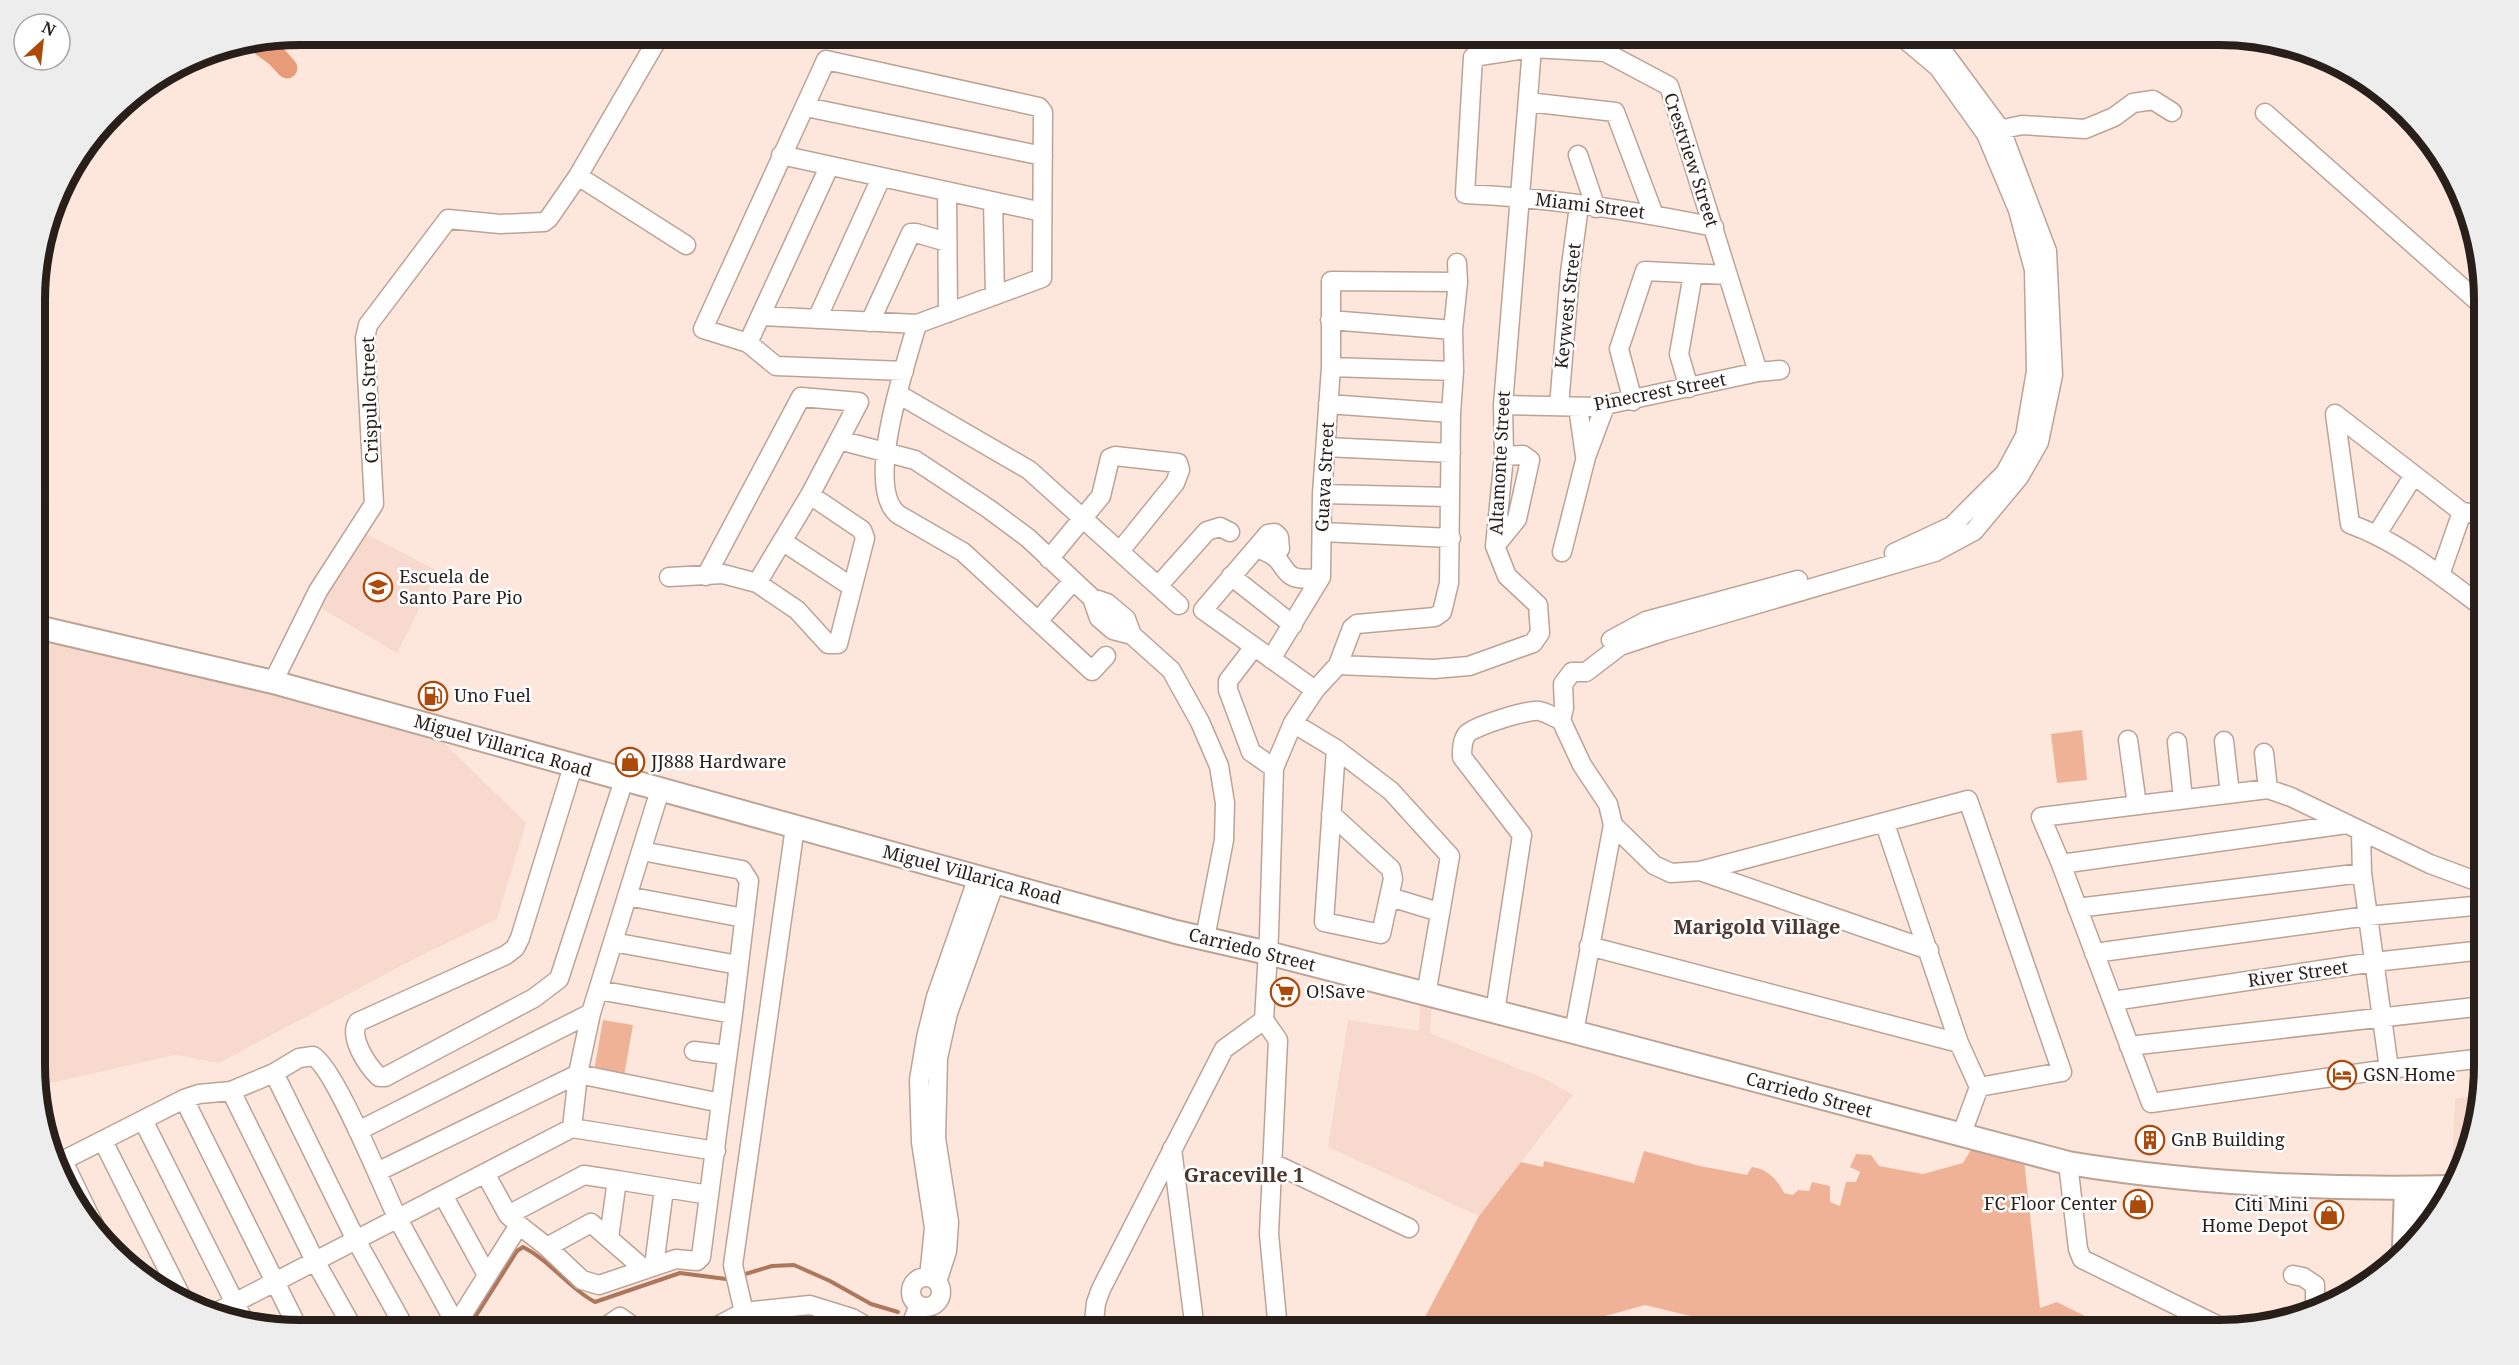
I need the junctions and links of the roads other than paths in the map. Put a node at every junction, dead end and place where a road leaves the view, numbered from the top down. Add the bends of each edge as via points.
1 (654, 45) edge
2 (1913, 45) edge
3 (1936, 45) edge
4 (1532, 48) junction
5 (1527, 102) junction
6 (806, 107) junction
7 (2172, 112) dead end
8 (2265, 113) dead end
9 (1993, 132) junction
10 (781, 155) junction
11 (1578, 155) dead end
12 (1043, 156) junction
13 (829, 167) junction
14 (578, 176) junction
15 (881, 178) junction
16 (946, 192) junction
17 (1465, 194) joint
18 (1518, 197) junction
19 (993, 202) junction
20 (1588, 207) junction
21 (1042, 212) junction
22 (1654, 215) junction
23 (1714, 227) junction
24 (947, 242) junction
25 (686, 245) dead end
26 (1457, 263) dead end
27 (1693, 274) junction
28 (1728, 275) junction
29 (1458, 282) junction
30 (995, 295) junction
31 (2474, 298) edge
32 (948, 312) junction
33 (761, 316) junction
34 (817, 319) junction
35 (1330, 320) junction
36 (870, 321) junction
37 (916, 324) junction
38 (1453, 330) junction
39 (748, 343) junction
40 (1331, 367) junction
41 (1454, 370) junction
42 (1780, 370) dead end
43 (904, 371) junction
44 (1758, 372) junction
45 (1689, 388) junction
46 (898, 394) junction
47 (1633, 401) junction
48 (1329, 404) junction
49 (1503, 405) junction
50 (1559, 406) junction
51 (1605, 406) junction
52 (1578, 407) junction
53 (1451, 413) junction
54 (839, 440) junction
55 (1326, 447) junction
56 (885, 453) junction
57 (1451, 453) junction
58 (1504, 456) junction
59 (1586, 458) junction
60 (2414, 475) junction
61 (1322, 494) junction
62 (810, 495) junction
63 (1450, 497) junction
64 (2462, 512) junction
65 (2474, 514) edge
66 (1084, 518) junction
67 (1230, 532) dead end
68 (1322, 532) junction
69 (2377, 534) junction
70 (1451, 538) junction
71 (782, 541) junction
72 (1495, 546) junction
73 (1120, 551) junction
74 (1562, 552) dead end
75 (1049, 559) junction
76 (2440, 575) junction
77 (706, 576) junction
78 (1231, 576) junction
79 (669, 577) dead end
80 (1322, 577) junction
81 (1073, 581) junction
82 (757, 583) junction
83 (1158, 586) junction
84 (852, 587) junction
85 (2474, 600) edge
86 (1179, 605) dead end
87 (1038, 621) junction
88 (1293, 625) junction
89 (45, 629) edge
90 (1254, 647) junction
91 (1106, 656) dead end
92 (1271, 659) junction
93 (1338, 665) junction
94 (273, 682) junction
95 (1315, 690) junction
96 (1561, 720) junction
97 (1293, 723) junction
98 (2127, 740) dead end
99 (2224, 741) dead end
100 (2177, 742) dead end
101 (1336, 749) junction
102 (2264, 753) dead end
103 (573, 766) junction
104 (1274, 768) junction
105 (624, 780) junction
106 (2268, 789) junction
107 (660, 790) junction
108 (2230, 794) junction
109 (2183, 799) junction
110 (2137, 805) junction
111 (1331, 814) junction
112 (1885, 824) junction
113 (1612, 825) junction
114 (795, 827) junction
115 (2354, 828) junction
116 (642, 852) junction
117 (2061, 864) junction
118 (1700, 871) junction
119 (2362, 873) junction
120 (987, 879) junction
121 (2474, 880) edge
122 (627, 896) junction
123 (1390, 897) junction
124 (2474, 906) edge
125 (2077, 908) junction
126 (1439, 912) junction
127 (2368, 916) junction
128 (744, 918) junction
129 (1176, 932) joint
130 (1205, 938) junction
131 (613, 942) junction
132 (1589, 946) junction
133 (1929, 950) junction
134 (2474, 951) edge
135 (1268, 953) junction
136 (2094, 953) junction
137 (2374, 962) junction
138 (738, 965) junction
139 (598, 990) junction
140 (1426, 995) junction
141 (2113, 1001) junction
142 (2474, 1007) edge
143 (1495, 1012) junction
144 (591, 1013) junction
145 (733, 1014) junction
146 (2382, 1019) junction
147 (1264, 1020) junction
148 (1574, 1032) junction
149 (1959, 1043) junction
150 (2129, 1046) junction
151 (694, 1051) dead end
152 (727, 1055) junction
153 (2474, 1059) edge
154 (2389, 1069) junction
155 (274, 1073) junction
156 (578, 1074) junction
157 (1979, 1087) junction
158 (231, 1091) junction
159 (184, 1099) junction
160 (721, 1103) junction
161 (143, 1120) junction
162 (572, 1128) junction
163 (358, 1131) junction
164 (1961, 1136) junction
165 (103, 1141) junction
166 (1172, 1149) junction
167 (716, 1151) junction
168 (63, 1161) edge
169 (1273, 1163) junction
170 (2068, 1163) junction
171 (376, 1172) junction
172 (485, 1173) junction
173 (618, 1180) junction
174 (2443, 1187) edge
175 (2416, 1188) junction
176 (664, 1189) junction
177 (443, 1195) junction
178 (710, 1196) junction
179 (398, 1218) junction
180 (2422, 1218) edge
181 (514, 1220) junction
182 (1409, 1228) dead end
183 (609, 1238) junction
184 (2406, 1238) edge
185 (356, 1240) junction
186 (548, 1247) junction
187 (315, 1261) junction
188 (649, 1267) junction
189 (487, 1275) junction
190 (2293, 1275) dead end
191 (275, 1282) junction
192 (177, 1289) edge
193 (2315, 1302) edge
194 (235, 1303) junction
195 (225, 1308) edge
196 (240, 1312) edge
197 (744, 1312) junction
198 (294, 1320) edge
199 (348, 1320) edge
200 (400, 1320) edge
201 (447, 1320) edge
202 (456, 1320) edge
203 (729, 1320) edge
204 (856, 1320) edge
205 (913, 1320) edge
206 (1094, 1320) edge
207 (1194, 1320) edge
208 (1277, 1320) edge
209 (2207, 1320) edge

1 - 14 street, Crispulo Street
2 - 9 street via 1938,67
3 - 9 street
4 - 5 street, Altamonte Street
4 - 17 street, Crestview Street via 1473,57
4 - 23 street, Crestview Street via 1605,52 1669,86
5 - 18 street, Altamonte Street
5 - 22 street via 1615,112
6 - 10 street
6 - 12 street
6 - 12 street via 826,60 1039,107 1043,112
7 - 9 street via 2154,100 2133,103 2114,117 2085,129 2022,125
8 - 31 street
9 - 96 street via 2047,251 2053,375 2019,477 1974,531 1935,552 1620,646 1563,684
10 - 13 street
10 - 39 street via 702,328
11 - 20 street
12 - 21 street
13 - 15 street
13 - 33 street
14 - 25 street
14 - 94 street, Crispulo Street via 544,222 500,224 448,219 368,325 365,338 374,504 318,591
15 - 16 street
15 - 34 street
16 - 19 street
16 - 24 street
17 - 18 street, Miami Street
18 - 20 street, Miami Street
18 - 49 street, Altamonte Street
19 - 21 street
19 - 30 street
20 - 22 street, Miami Street
20 - 50 street, Keywest Street via 1569,284
21 - 30 street via 1042,278
22 - 23 street, Miami Street
23 - 28 street, Crestview Street
24 - 32 street
24 - 36 street via 911,233
26 - 29 street
27 - 28 street
27 - 45 street via 1679,354
27 - 47 street via 1645,271 1619,349
28 - 44 street, Crestview Street
29 - 35 street, Guava Street via 1331,281
29 - 38 street
30 - 32 street
32 - 37 street
33 - 34 street
33 - 39 street
34 - 36 street
35 - 38 street
35 - 40 street, Guava Street
36 - 37 street
37 - 43 street
38 - 41 street
39 - 43 street via 776,366
40 - 41 street
40 - 48 street, Guava Street
41 - 53 street
42 - 44 street, Pinecrest Street
43 - 46 street
44 - 45 street, Pinecrest Street
45 - 47 street, Pinecrest Street
46 - 56 street
46 - 66 street via 1029,470
47 - 51 street, Pinecrest Street
48 - 53 street
48 - 55 street, Guava Street
49 - 50 street, Pinecrest Street
49 - 58 street, Altamonte Street
50 - 52 street, Pinecrest Street
51 - 52 street, Pinecrest Street
51 - 59 street
52 - 59 street
53 - 57 street
54 - 56 street
54 - 62 street
54 - 77 street via 859,402 801,397
55 - 57 street
55 - 61 street, Guava Street
56 - 75 street via 915,460 1028,538
56 - 87 street via 886,490 893,510 963,552
57 - 63 street
58 - 72 street, Altamonte Street
58 - 72 street via 1522,455 1530,460 1517,519
59 - 74 street
60 - 64 street
60 - 69 street
60 - 69 street via 2335,414 2350,524
61 - 63 street
61 - 68 street, Guava Street
62 - 71 street
62 - 84 street via 862,530 865,538
63 - 70 street
64 - 65 street
64 - 76 street
66 - 73 street
66 - 73 street via 1101,496 1110,458 1180,465 1175,483
66 - 75 street
67 - 83 street via 1220,527 1207,531
68 - 70 street
68 - 80 street, Guava Street
69 - 76 street
70 - 93 street via 1449,583 1439,616 1357,624
71 - 82 street
71 - 84 street
72 - 93 street, Altamonte Street via 1508,576 1538,605 1540,633 1533,644 1468,666 1434,669
73 - 83 street
75 - 81 street
76 - 85 street
77 - 79 street
77 - 82 street via 723,574
78 - 80 street via 1268,534 1275,532 1280,549 1274,555 1285,571 1303,580
78 - 88 street
78 - 90 street via 1203,610
80 - 88 street
81 - 87 street
81 - 130 street via 1092,598 1099,618 1113,630 1132,635 1172,670 1219,766 1224,786 1224,840
82 - 84 street via 797,610 828,644 838,644
83 - 86 street
87 - 91 street via 1092,671
88 - 92 street
89 - 94 main road, Miguel Villarica Road
90 - 92 street
90 - 104 street via 1228,681 1228,690 1251,752
92 - 95 street
93 - 95 street
94 - 103 main road, Miguel Villarica Road
95 - 97 street
96 - 113 street via 1582,765 1608,804
96 - 143 street via 1539,711 1529,712 1473,729 1462,746 1462,757 1522,835
97 - 101 street
97 - 104 street
98 - 110 street
99 - 108 street
100 - 109 street
101 - 111 street
101 - 126 street via 1391,791 1450,856
102 - 106 street
103 - 105 main road, Miguel Villarica Road
103 - 105 street via 514,948 358,1022 354,1028 365,1058 379,1077 534,998 559,979
104 - 135 street
105 - 107 main road, Miguel Villarica Road
106 - 108 street
106 - 115 street
107 - 114 main road, Miguel Villarica Road
107 - 116 street
108 - 109 street
109 - 110 street
110 - 117 street via 2041,817
111 - 123 street via 1391,869
111 - 123 street via 1324,922 1381,934
112 - 118 street
112 - 133 street
112 - 157 street via 1968,800 2062,1072
113 - 118 street via 1654,865 1671,873
113 - 132 street
114 - 120 main road, Miguel Villarica Road
114 - 197 street via 733,1264
115 - 117 street
115 - 119 street
115 - 121 street
116 - 122 street
116 - 128 street via 742,870 749,881
117 - 125 street
118 - 133 street
119 - 125 street
119 - 127 street
120 - 129 main road, Miguel Villarica Road
120 - 205 street via 938,1058 936,1138 949,1222 947,1251 933,1279 942,1290 940,1299 928,1307 919,1305
122 - 128 street
122 - 131 street
123 - 126 street
124 - 127 street
125 - 136 street
126 - 140 street
127 - 136 street
127 - 137 street
128 - 138 street
129 - 130 main road, Carriedo Street
130 - 135 main road, Carriedo Street
131 - 138 street
131 - 139 street
132 - 148 street
132 - 149 street
133 - 149 street
134 - 137 street, River Street
135 - 140 main road, Carriedo Street
135 - 147 street
136 - 141 street
137 - 141 street, River Street
137 - 146 street
138 - 145 street
139 - 144 street
139 - 145 street
140 - 143 main road, Carriedo Street
141 - 150 street
142 - 146 street
143 - 148 main road, Carriedo Street
144 - 156 street
144 - 163 street
145 - 152 street
146 - 150 street
146 - 154 street
147 - 166 street via 1224,1049
147 - 169 street via 1278,1040
148 - 164 main road, Carriedo Street
149 - 157 street
150 - 154 street via 2151,1103
151 - 152 street
152 - 160 street
153 - 154 street
155 - 158 street
155 - 163 street via 306,1055 319,1060
155 - 185 street
156 - 160 street
156 - 162 street
156 - 171 street
157 - 164 street
158 - 159 street
158 - 187 street
159 - 161 street
159 - 191 street
160 - 167 street
161 - 165 street
161 - 194 street
162 - 167 street
162 - 172 street
163 - 171 street
164 - 170 main road, Carriedo Street
165 - 168 street
165 - 192 street
166 - 206 street via 1101,1289
166 - 207 street
167 - 178 street
169 - 182 street
169 - 208 street via 1269,1234
170 - 175 main road, Carriedo Street via 2194,1180
170 - 209 street via 2082,1259
171 - 179 street
172 - 177 street
172 - 181 street
173 - 176 street
173 - 181 street via 584,1175
173 - 183 street
174 - 175 main road, Carriedo Street
175 - 180 main road
175 - 184 main road
176 - 178 street
176 - 188 street
177 - 179 street
177 - 189 street
178 - 188 street via 701,1257 697,1261 676,1259
179 - 185 street
179 - 201 street
181 - 186 street
181 - 189 street
183 - 186 street via 591,1223
183 - 188 street
185 - 187 street
185 - 200 street
186 - 188 street via 582,1280 599,1285
187 - 191 street
187 - 199 street
189 - 202 street
190 - 193 street via 2315,1285
191 - 194 street
191 - 198 street
194 - 195 street
194 - 196 street
197 - 203 street
197 - 204 street via 810,1305

